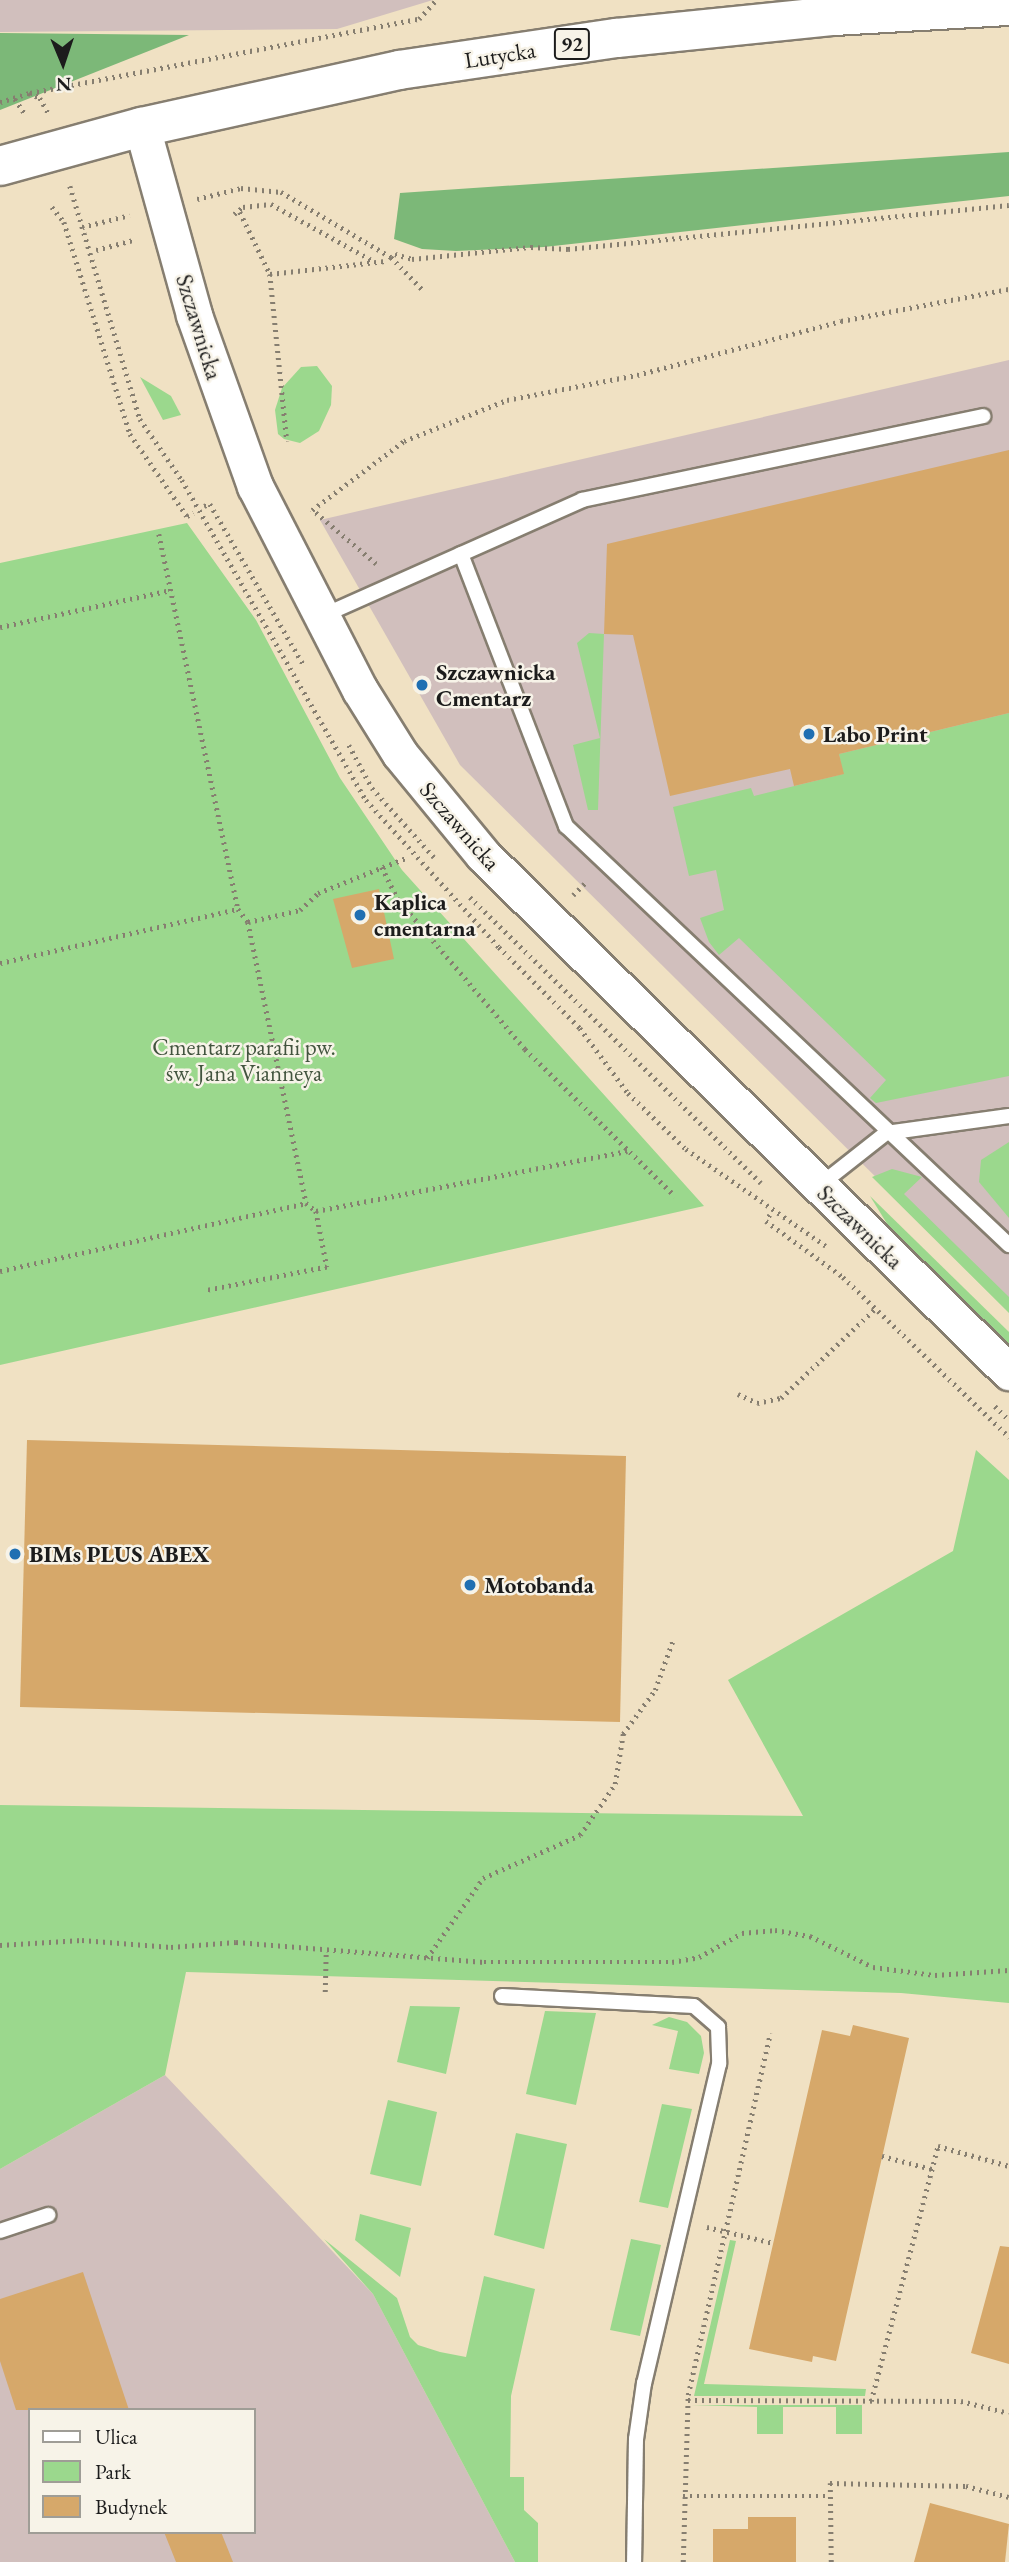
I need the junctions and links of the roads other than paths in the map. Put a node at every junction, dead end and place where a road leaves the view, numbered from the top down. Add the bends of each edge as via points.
1 (1009, 6) edge
2 (142, 127) junction
3 (0, 166) edge
4 (984, 416) dead end
5 (461, 554) junction
6 (321, 617) junction
7 (1009, 1116) edge
8 (886, 1133) junction
9 (818, 1187) junction
10 (1009, 1245) edge
11 (1009, 1373) edge
12 (502, 1996) dead end
13 (48, 2215) dead end
14 (0, 2231) edge
15 (634, 2562) edge

1 - 2 main road, Lutycka / 92 via 834,16 617,38 399,70
2 - 3 main road, Lutycka / 92
2 - 6 street, Szczawnicka via 222,402 255,486
4 - 5 lane via 582,500
5 - 6 lane
5 - 8 lane via 566,826
6 - 9 street, Szczawnicka via 380,722 454,824
7 - 8 lane
8 - 9 lane
8 - 10 lane via 933,1169
9 - 11 street, Szczawnicka
12 - 15 lane via 694,2006 718,2027 719,2064 636,2439
13 - 14 lane

